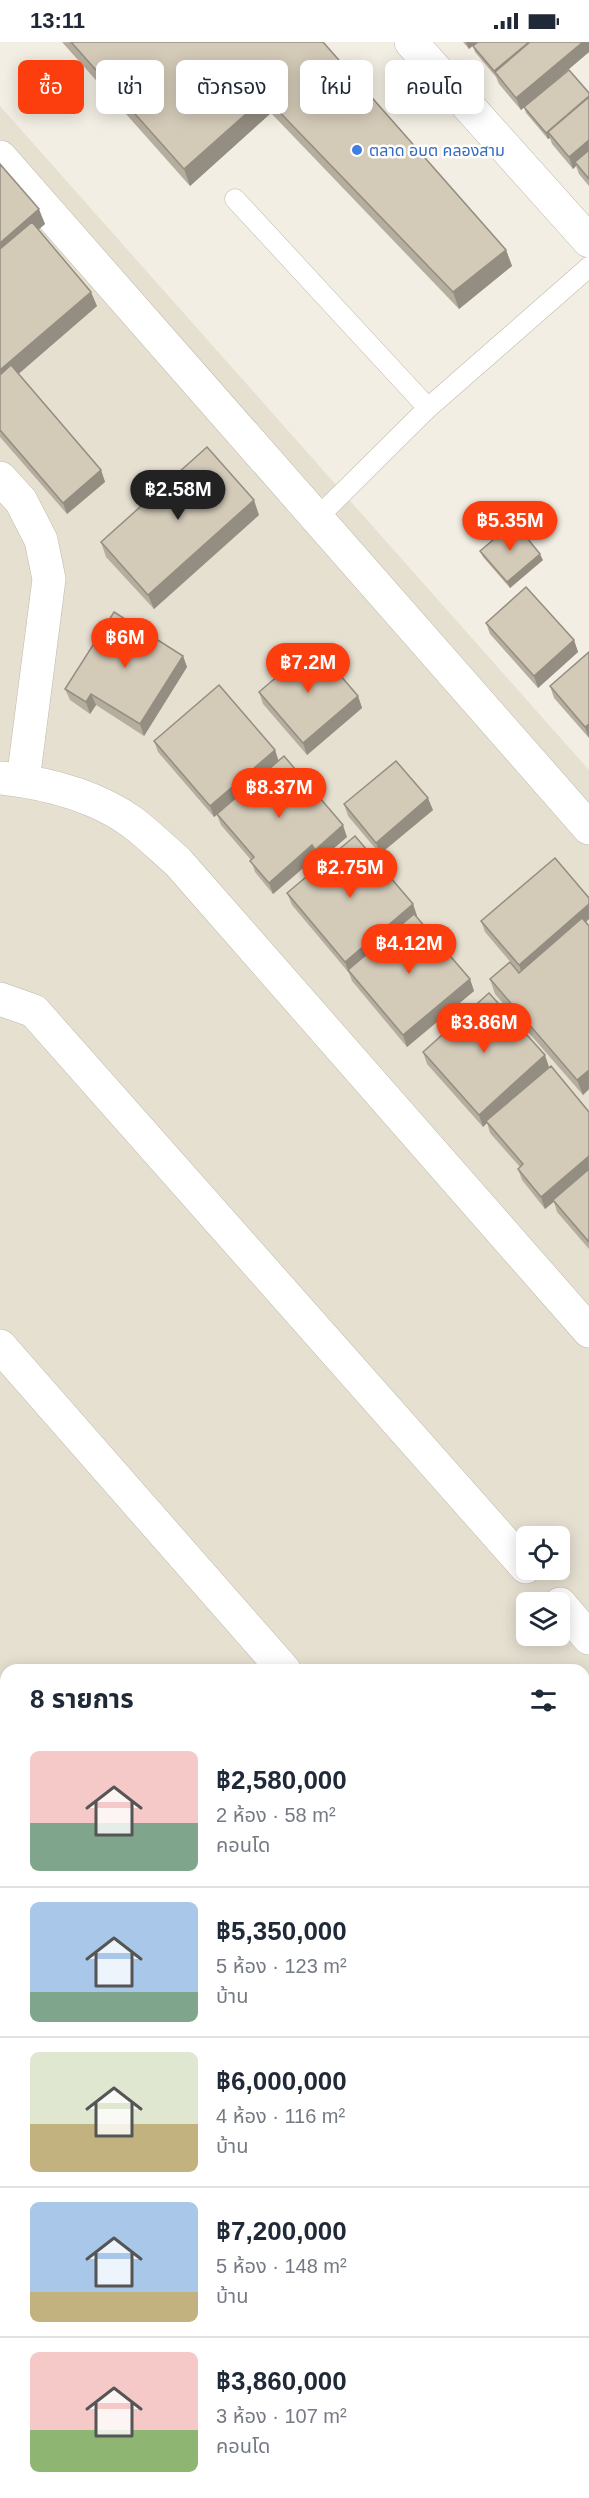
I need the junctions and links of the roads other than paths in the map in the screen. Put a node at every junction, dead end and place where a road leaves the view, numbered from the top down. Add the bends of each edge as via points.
1 (411, 42) edge
2 (0, 157) edge
3 (235, 199) dead end
4 (589, 241) edge
5 (589, 267) edge
6 (428, 408) junction
7 (0, 478) edge
8 (317, 518) junction
9 (12, 779) edge
10 (589, 828) edge
11 (0, 999) edge
12 (589, 1330) edge
13 (0, 1346) edge
14 (516, 1556) edge
15 (538, 1580) edge
16 (548, 1592) edge
17 (570, 1617) edge
18 (589, 1638) edge
19 (279, 1664) edge

1 - 4 street
2 - 8 street
3 - 6 lane
5 - 6 lane
6 - 8 lane
7 - 9 street via 21,501 41,540 49,579
8 - 10 street
9 - 12 street via 90,798 132,822 178,862
11 - 14 street via 34,1011
13 - 19 street
15 - 16 street
17 - 18 street

